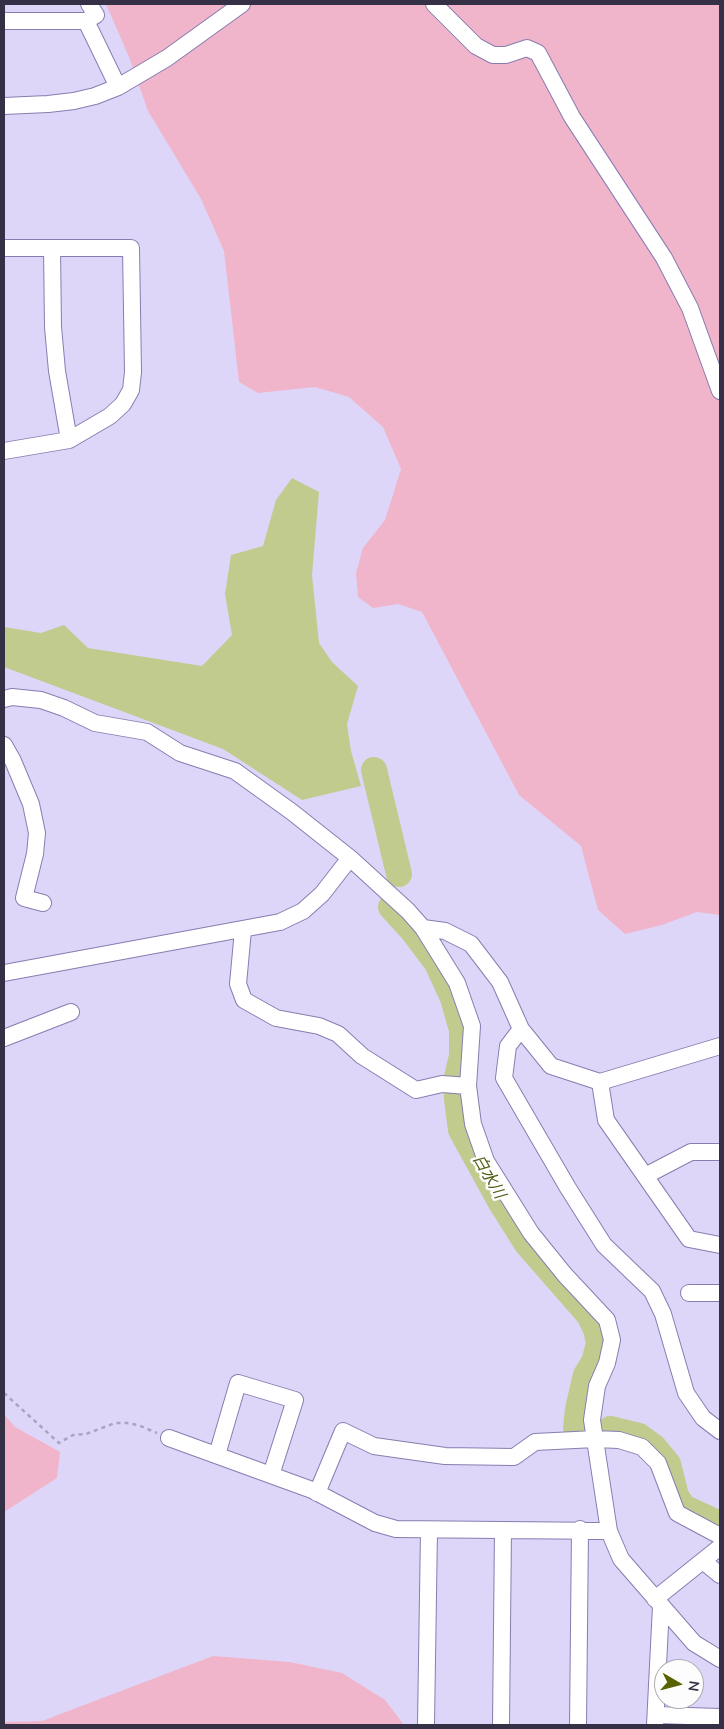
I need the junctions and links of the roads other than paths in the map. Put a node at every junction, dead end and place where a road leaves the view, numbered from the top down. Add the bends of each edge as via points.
1 (89, 4) edge
2 (242, 4) edge
3 (434, 4) edge
4 (4, 21) edge
5 (86, 21) junction
6 (118, 87) junction
7 (4, 106) edge
8 (4, 248) edge
9 (52, 248) junction
10 (720, 391) edge
11 (69, 440) junction
12 (4, 451) edge
13 (4, 699) edge
14 (4, 745) edge
15 (350, 858) junction
16 (42, 903) dead end
17 (423, 928) junction
18 (243, 930) junction
19 (4, 974) edge
20 (71, 1012) dead end
21 (521, 1029) junction
22 (4, 1038) edge
23 (720, 1046) edge
24 (600, 1082) junction
25 (468, 1086) junction
26 (720, 1152) edge
27 (645, 1176) junction
28 (720, 1245) edge
29 (689, 1293) dead end
30 (720, 1293) edge
31 (720, 1431) edge
32 (169, 1438) road end
33 (595, 1439) junction
34 (217, 1455) junction
35 (271, 1475) junction
36 (317, 1493) junction
37 (430, 1530) junction
38 (504, 1530) junction
39 (580, 1530) junction
40 (610, 1531) junction
41 (720, 1536) edge
42 (720, 1546) edge
43 (703, 1560) junction
44 (720, 1575) edge
45 (658, 1603) junction
46 (720, 1659) edge
47 (720, 1717) edge
48 (655, 1720) edge
49 (426, 1725) edge
50 (501, 1725) edge
51 (578, 1725) edge

1 - 5 street via 96,15
2 - 6 street via 167,58
3 - 10 street via 476,46 493,55 506,55 527,48 538,53 572,116 664,258 690,308
4 - 5 street
5 - 6 street
6 - 7 street via 74,101
8 - 9 street
9 - 11 street via 53,327
9 - 11 street via 131,248 131,390 123,404 110,416
11 - 12 street
13 - 15 street via 41,700 96,723 147,732 180,753 235,771
14 - 16 street via 31,804 37,834 24,898
15 - 17 street
15 - 18 street via 322,894 303,911 280,922
17 - 21 street via 445,931 471,944 500,982
17 - 25 street via 457,984 472,1026
18 - 19 street
18 - 25 street via 238,984 244,1000 276,1018 319,1026 338,1034 362,1056 416,1090 442,1084
20 - 22 street
21 - 24 street via 551,1066
21 - 31 street via 508,1046 504,1078 604,1245 652,1291 663,1314 686,1393 703,1418
23 - 24 street
24 - 27 street via 606,1120
25 - 33 street via 473,1124 486,1162 531,1233 607,1320 612,1340 597,1386 592,1420
26 - 27 street via 691,1152
27 - 28 street via 689,1239
29 - 30 street
32 - 34 street
33 - 36 street via 535,1442 514,1457 445,1456 374,1446 343,1431
33 - 40 street
33 - 41 street via 619,1440 642,1447 658,1463 677,1513
34 - 35 street
34 - 35 street via 238,1383 295,1400
35 - 36 street
36 - 37 street via 375,1523 396,1529
37 - 38 street
37 - 49 street
38 - 39 street
38 - 50 street
39 - 40 street
39 - 51 street
40 - 45 street via 621,1559
42 - 43 street
43 - 44 street
43 - 45 street
45 - 46 street via 694,1643
45 - 48 street
47 - 48 street

